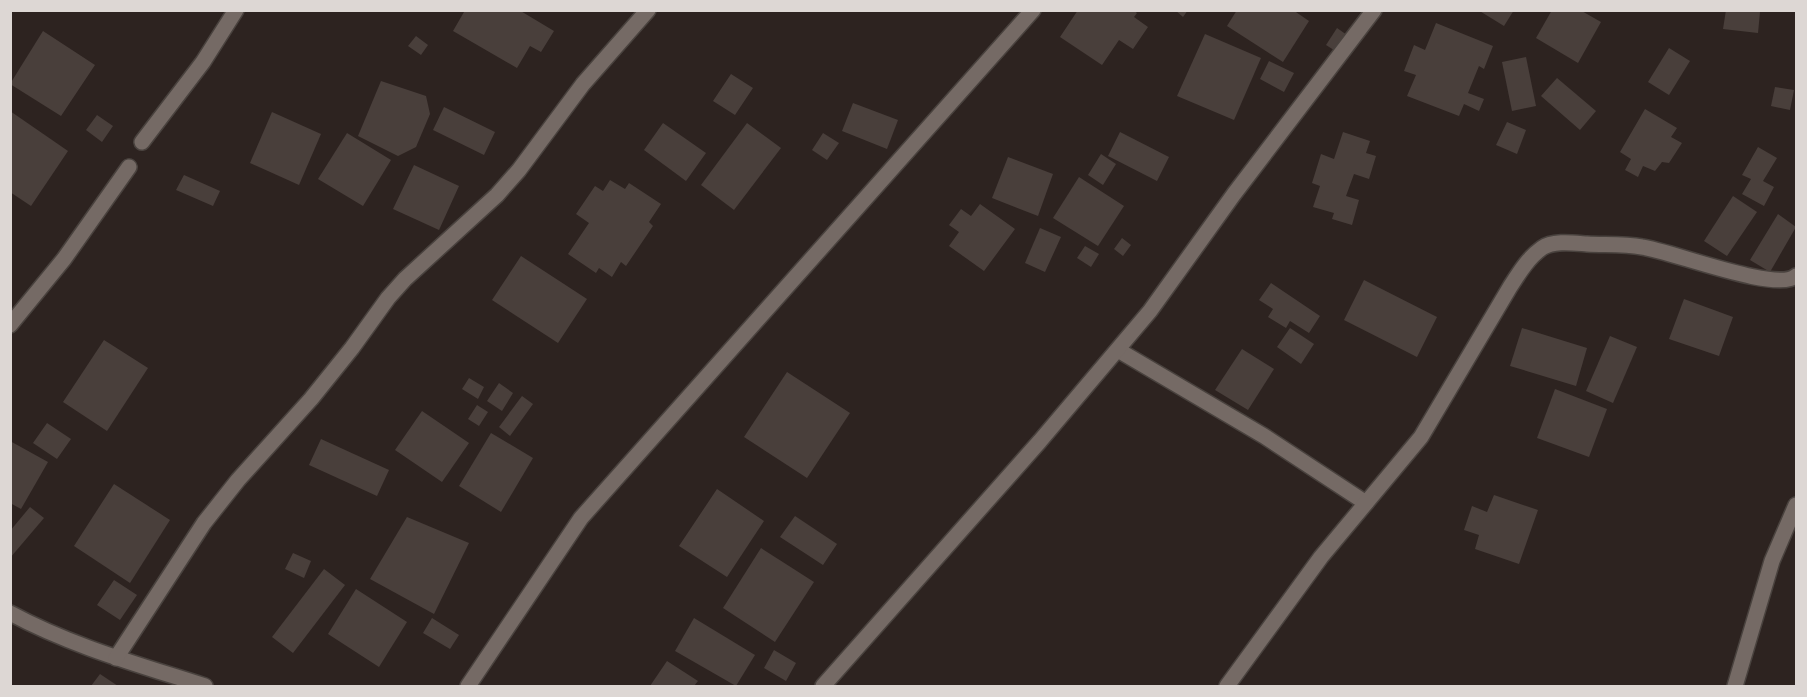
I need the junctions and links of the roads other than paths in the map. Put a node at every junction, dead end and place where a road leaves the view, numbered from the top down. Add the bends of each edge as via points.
1 (236, 10) edge
2 (648, 10) edge
3 (1033, 10) edge
4 (1374, 10) edge
5 (142, 142) dead end
6 (129, 167) dead end
7 (1797, 276) edge
8 (10, 325) edge
9 (1118, 350) junction
10 (1366, 502) junction
11 (1797, 505) edge
12 (10, 613) edge
13 (116, 658) junction
14 (205, 687) edge
15 (468, 687) edge
16 (823, 687) edge
17 (1227, 687) edge
18 (1735, 687) edge

1 - 5 street via 203,62
2 - 13 street via 583,84 519,170 405,279 318,390 238,480 204,523
3 - 15 street via 581,518
4 - 9 street
6 - 8 street via 64,259
7 - 10 street via 1782,282 1754,277 1643,247 1578,243 1544,246 1526,262 1510,286 1421,437
9 - 10 street
9 - 16 street
10 - 17 street via 1308,574
11 - 18 street via 1772,561
12 - 13 street
13 - 14 street

